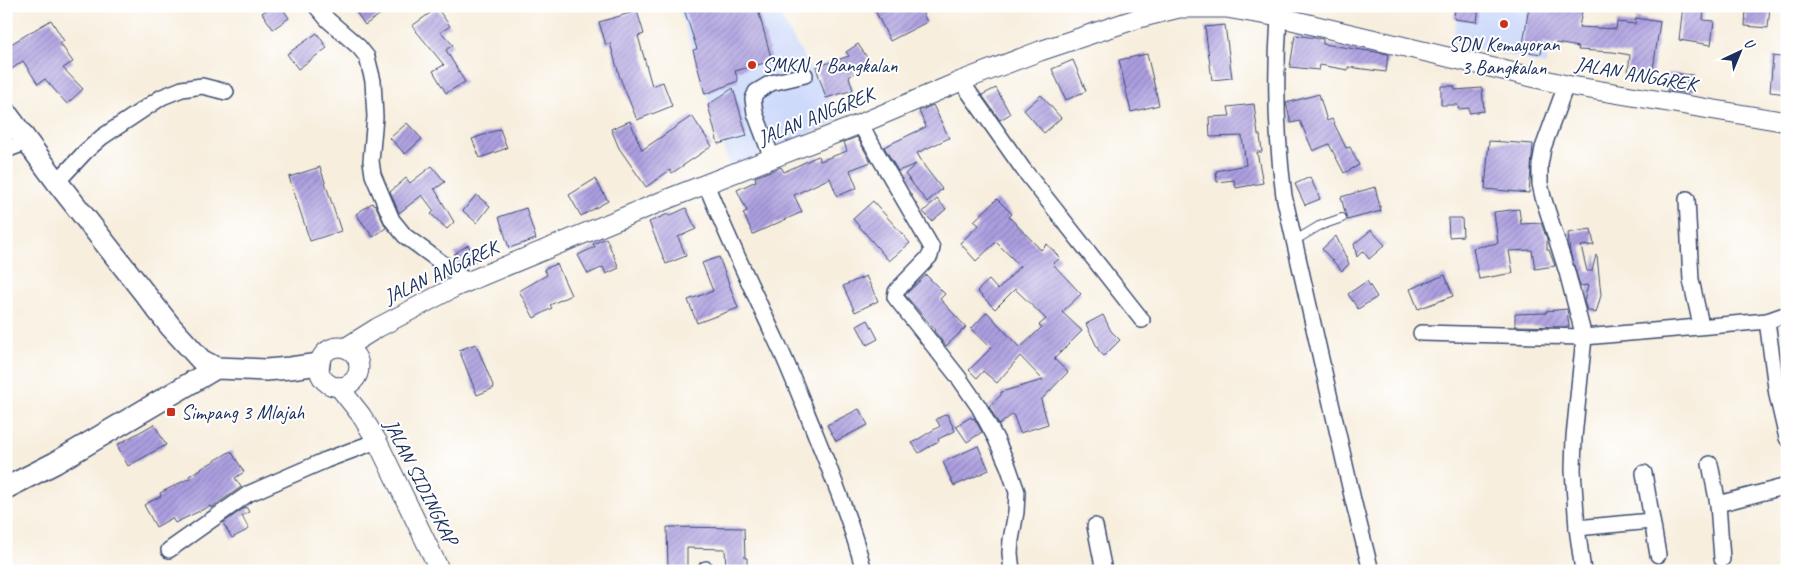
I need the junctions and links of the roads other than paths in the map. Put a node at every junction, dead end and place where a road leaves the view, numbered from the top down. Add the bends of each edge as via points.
1 (316, 6) edge
2 (1179, 7) edge
3 (1139, 12) edge
4 (1279, 17) junction
5 (805, 75) dead end
6 (961, 81) junction
7 (1566, 85) junction
8 (226, 92) dead end
9 (6, 113) edge
10 (1787, 122) edge
11 (860, 124) junction
12 (27, 142) junction
13 (6, 150) edge
14 (772, 158) junction
15 (57, 182) junction
16 (706, 184) junction
17 (1687, 199) dead end
18 (1342, 218) dead end
19 (1294, 241) junction
20 (468, 282) junction
21 (1787, 314) edge
22 (1142, 320) dead end
23 (1767, 321) junction
24 (1701, 325) junction
25 (1421, 333) dead end
26 (1584, 337) junction
27 (351, 354) junction
28 (216, 368) junction
29 (320, 370) junction
30 (346, 384) junction
31 (1782, 395) edge
32 (1787, 438) edge
33 (377, 442) junction
34 (1710, 464) dead end
35 (1644, 474) dead end
36 (1787, 486) edge
37 (6, 488) edge
38 (1718, 504) junction
39 (1651, 521) junction
40 (1095, 526) dead end
41 (1577, 528) junction
42 (169, 550) dead end
43 (1658, 556) dead end
44 (1722, 559) dead end
45 (440, 571) edge
46 (864, 571) edge
47 (1012, 571) edge
48 (1104, 571) edge
49 (1371, 571) edge
50 (1583, 571) edge

1 - 20 street via 367,57 373,81 375,117 371,161 373,176 392,220 413,242
2 - 3 street, JALAN ANGGREK
2 - 4 street, JALAN ANGGREK via 1226,8
3 - 6 street, JALAN ANGGREK
4 - 7 street, JALAN ANGGREK
4 - 19 street via 1279,155
5 - 14 street via 771,83 756,92 753,99
6 - 11 street, JALAN ANGGREK
6 - 22 street via 1023,169
7 - 10 street, JALAN ANGGREK
7 - 26 street via 1543,148 1540,184
8 - 15 street via 202,86 162,97 102,137
9 - 12 main road
11 - 14 street, JALAN ANGGREK
11 - 47 street via 932,248 930,256 898,288 895,297 979,408 996,438 1017,492 1010,540
12 - 13 street
12 - 15 main road
14 - 16 street, JALAN ANGGREK
15 - 28 main road via 171,328 201,360
16 - 20 street, JALAN ANGGREK
16 - 46 street via 816,436 855,536
17 - 24 street via 1690,272
18 - 19 lane via 1319,226
19 - 49 street
20 - 27 street, JALAN ANGGREK via 377,328
21 - 23 street
23 - 24 street
23 - 31 street
24 - 26 street
25 - 26 street
26 - 41 street via 1574,437
27 - 29 street via 339,347 328,350
27 - 30 street via 359,370
28 - 29 main road via 266,370 298,367
28 - 37 main road via 55,463
29 - 30 street via 328,384
30 - 33 street, JALAN SIDINGKAP
31 - 32 street
33 - 42 street via 248,494
33 - 45 street, JALAN SIDINGKAP
34 - 38 street
35 - 39 street
36 - 38 street
38 - 44 street
39 - 41 street
39 - 43 street
40 - 48 street
41 - 50 street

